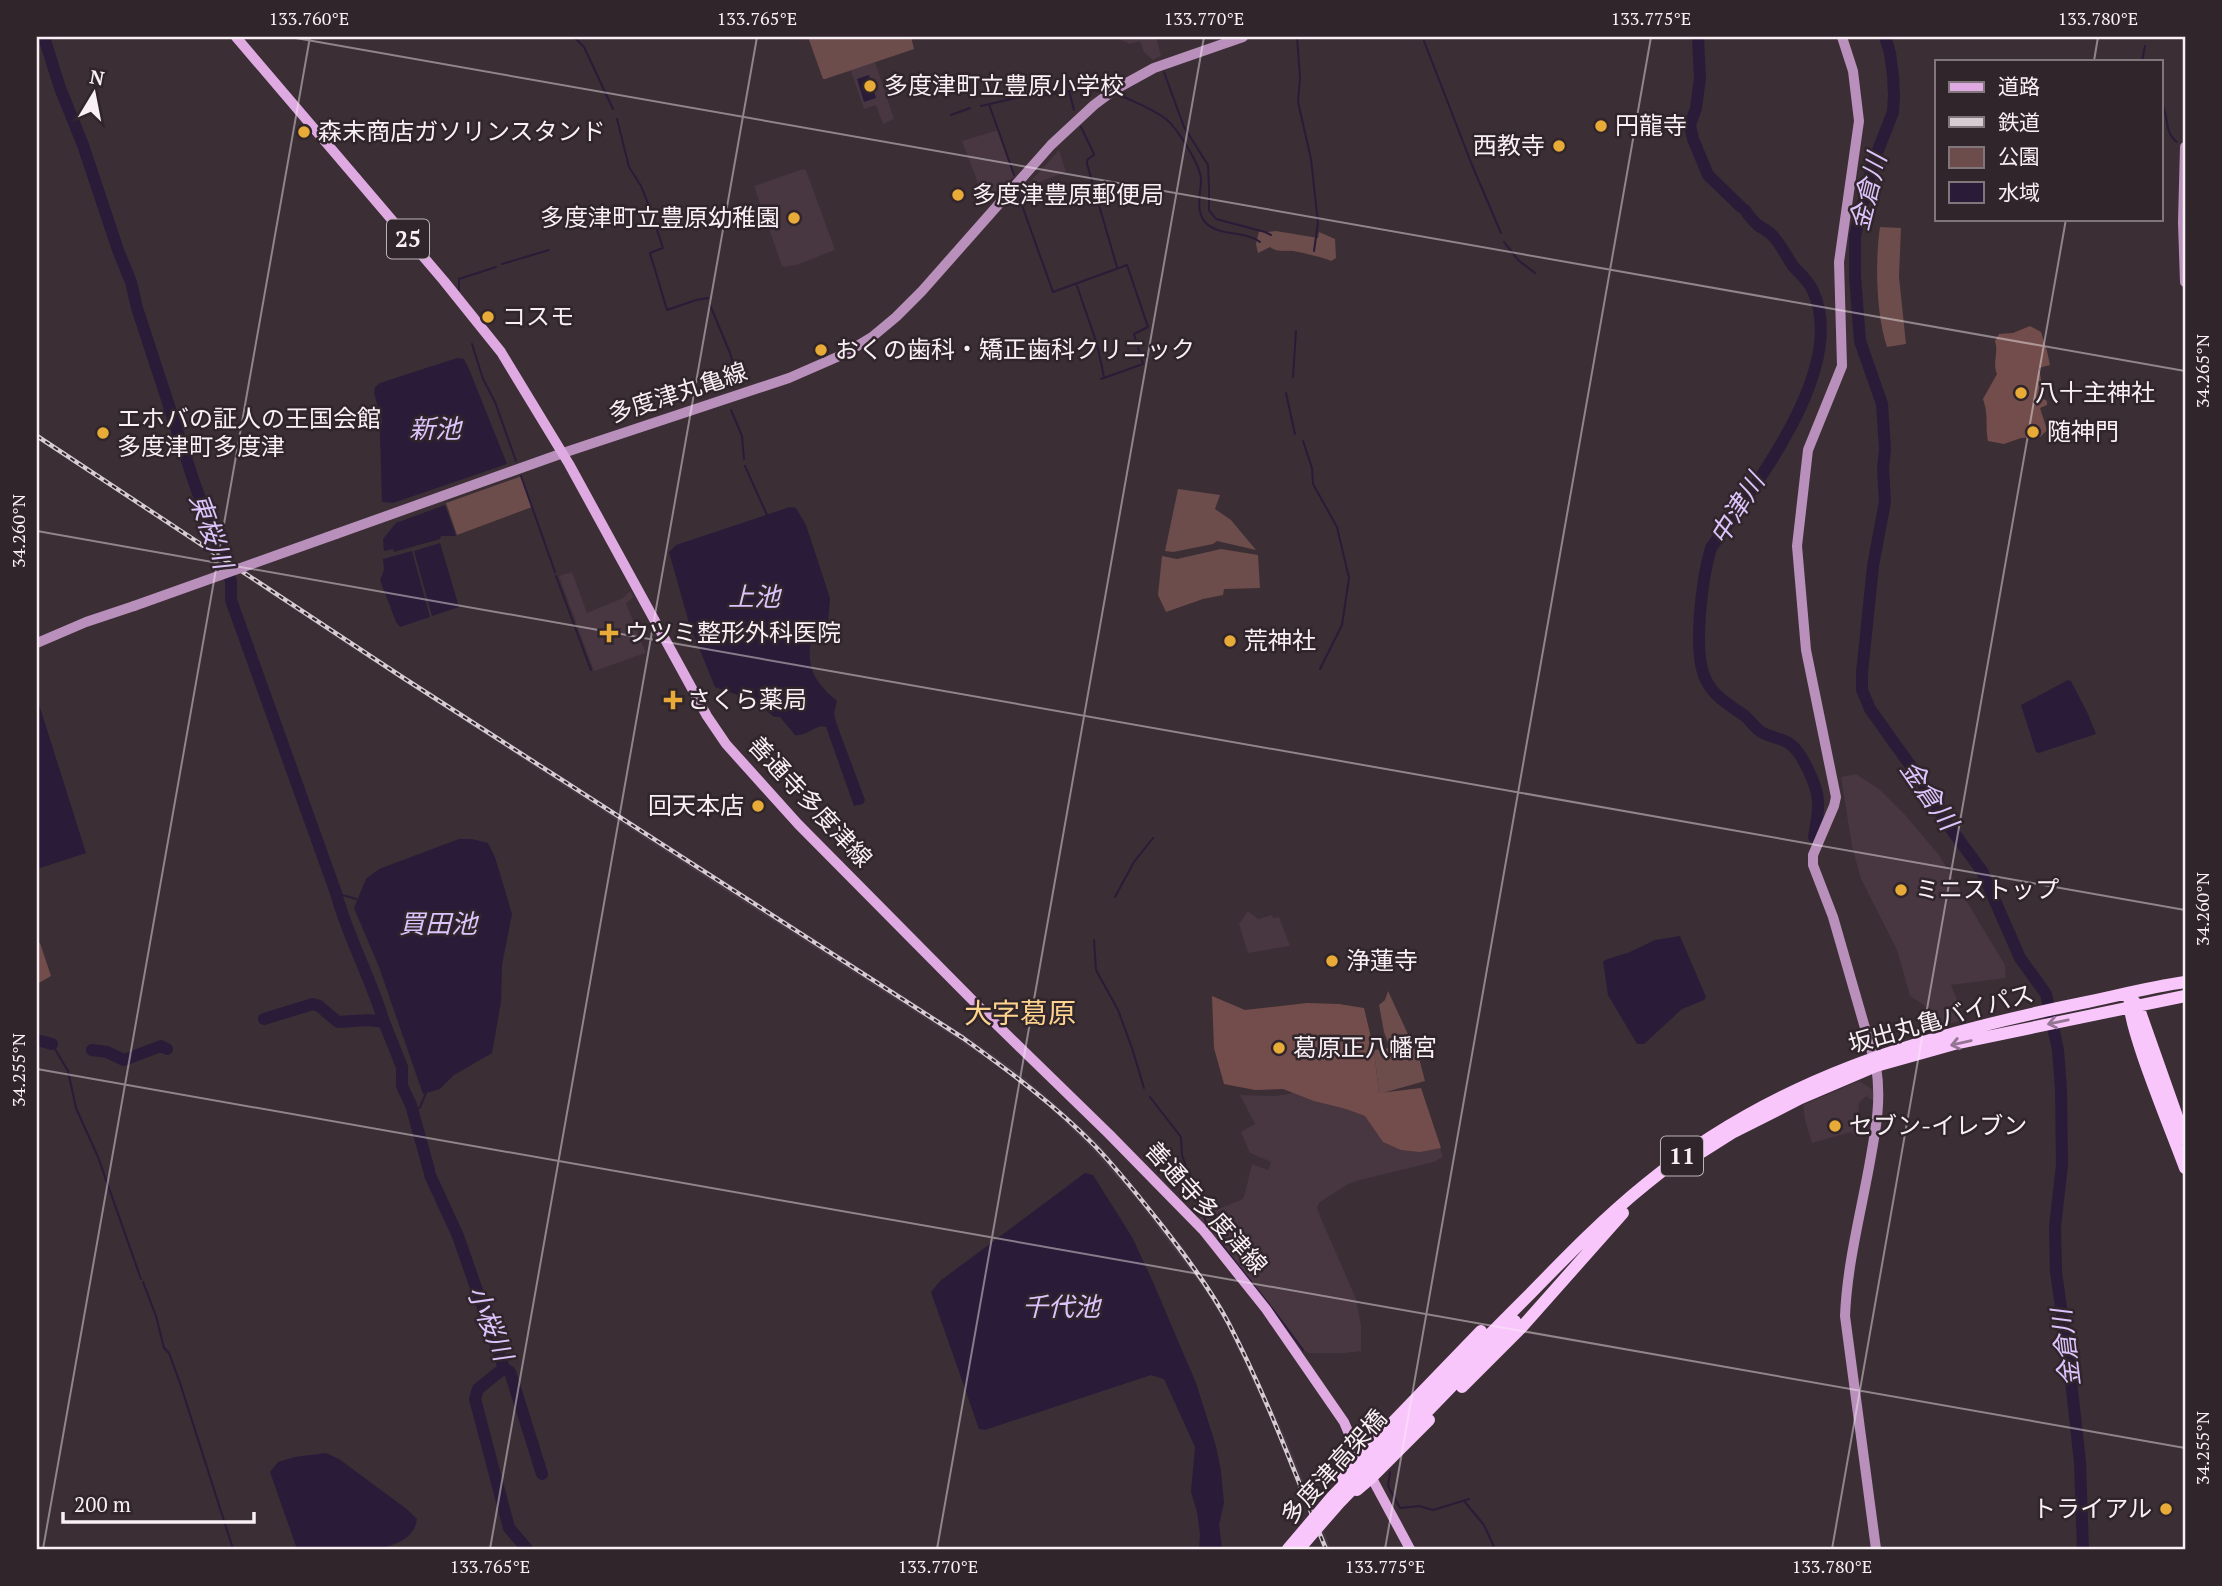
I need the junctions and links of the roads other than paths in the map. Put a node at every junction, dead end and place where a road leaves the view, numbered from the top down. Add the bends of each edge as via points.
1 (236, 37) edge
2 (1243, 37) edge
3 (1842, 37) edge
4 (2185, 147) edge
5 (2185, 282) edge
6 (562, 453) junction
7 (37, 643) edge
8 (2185, 982) edge
9 (2185, 996) edge
10 (2129, 1001) junction
11 (2185, 1003) edge
12 (2086, 1009) junction
13 (2112, 1010) junction
14 (2152, 1012) junction
15 (2143, 1037) junction
16 (1875, 1062) junction
17 (2185, 1139) edge
18 (2185, 1168) edge
19 (1645, 1184) junction
20 (1623, 1213) junction
21 (1415, 1418) junction
22 (1361, 1456) junction
23 (1371, 1478) junction
24 (1301, 1545) edge
25 (1285, 1549) edge
26 (1410, 1549) edge
27 (1876, 1549) edge

1 - 6 main road, 善通寺多度津線 / 25 via 494,343
2 - 6 street, 多度津丸亀線 via 1154,68 1094,104 922,291 872,337 789,377
3 - 16 street via 1859,105 1839,262 1843,366 1808,450 1797,559 1806,650 1836,797 1812,865 1833,917
4 - 5 street
6 - 7 street, 多度津丸亀線, bridge
6 - 22 main road, 善通寺多度津線 / 25 via 726,744 883,910 1203,1230 1304,1362
8 - 10 highway, 坂出丸亀バイパス / 11 via 2144,988
9 - 10 highway, 坂出丸亀バイパス / 11
9 - 14 highway
10 - 12 highway, 坂出丸亀バイパス / 11
10 - 13 highway, 坂出丸亀バイパス / 11
10 - 15 highway
11 - 14 highway
12 - 13 highway, 坂出丸亀バイパス / 11
12 -> 16 highway, 坂出丸亀バイパス / 11 via 2028,1028
12 - 16 highway, 坂出丸亀バイパス / 11 via 2025,1014 1942,1035
13 - 15 highway via 2122,1013
14 - 15 highway
15 - 17 highway
15 - 18 highway
16 - 19 highway, 坂出丸亀バイパス / 11 via 1797,1088 1755,1109
16 - 20 highway, 坂出丸亀バイパス / 11 via 1731,1133
16 - 27 street via 1880,1105 1845,1316
19 - 21 highway, 坂出丸亀バイパス / 11 via 1572,1251
19 - 22 highway via 1559,1255
20 - 21 highway, 坂出丸亀バイパス / 11
20 - 23 highway via 1521,1328
21 - 24 highway, 多度津高架橋 / 11, bridge
21 - 25 highway, 多度津高架橋 / 11, bridge
22 - 23 main road, 善通寺多度津線 / 25
22 - 23 highway via 1342,1479 1342,1493
23 - 26 main road, 善通寺多度津線 / 25
24 - 25 highway, 多度津高架橋

